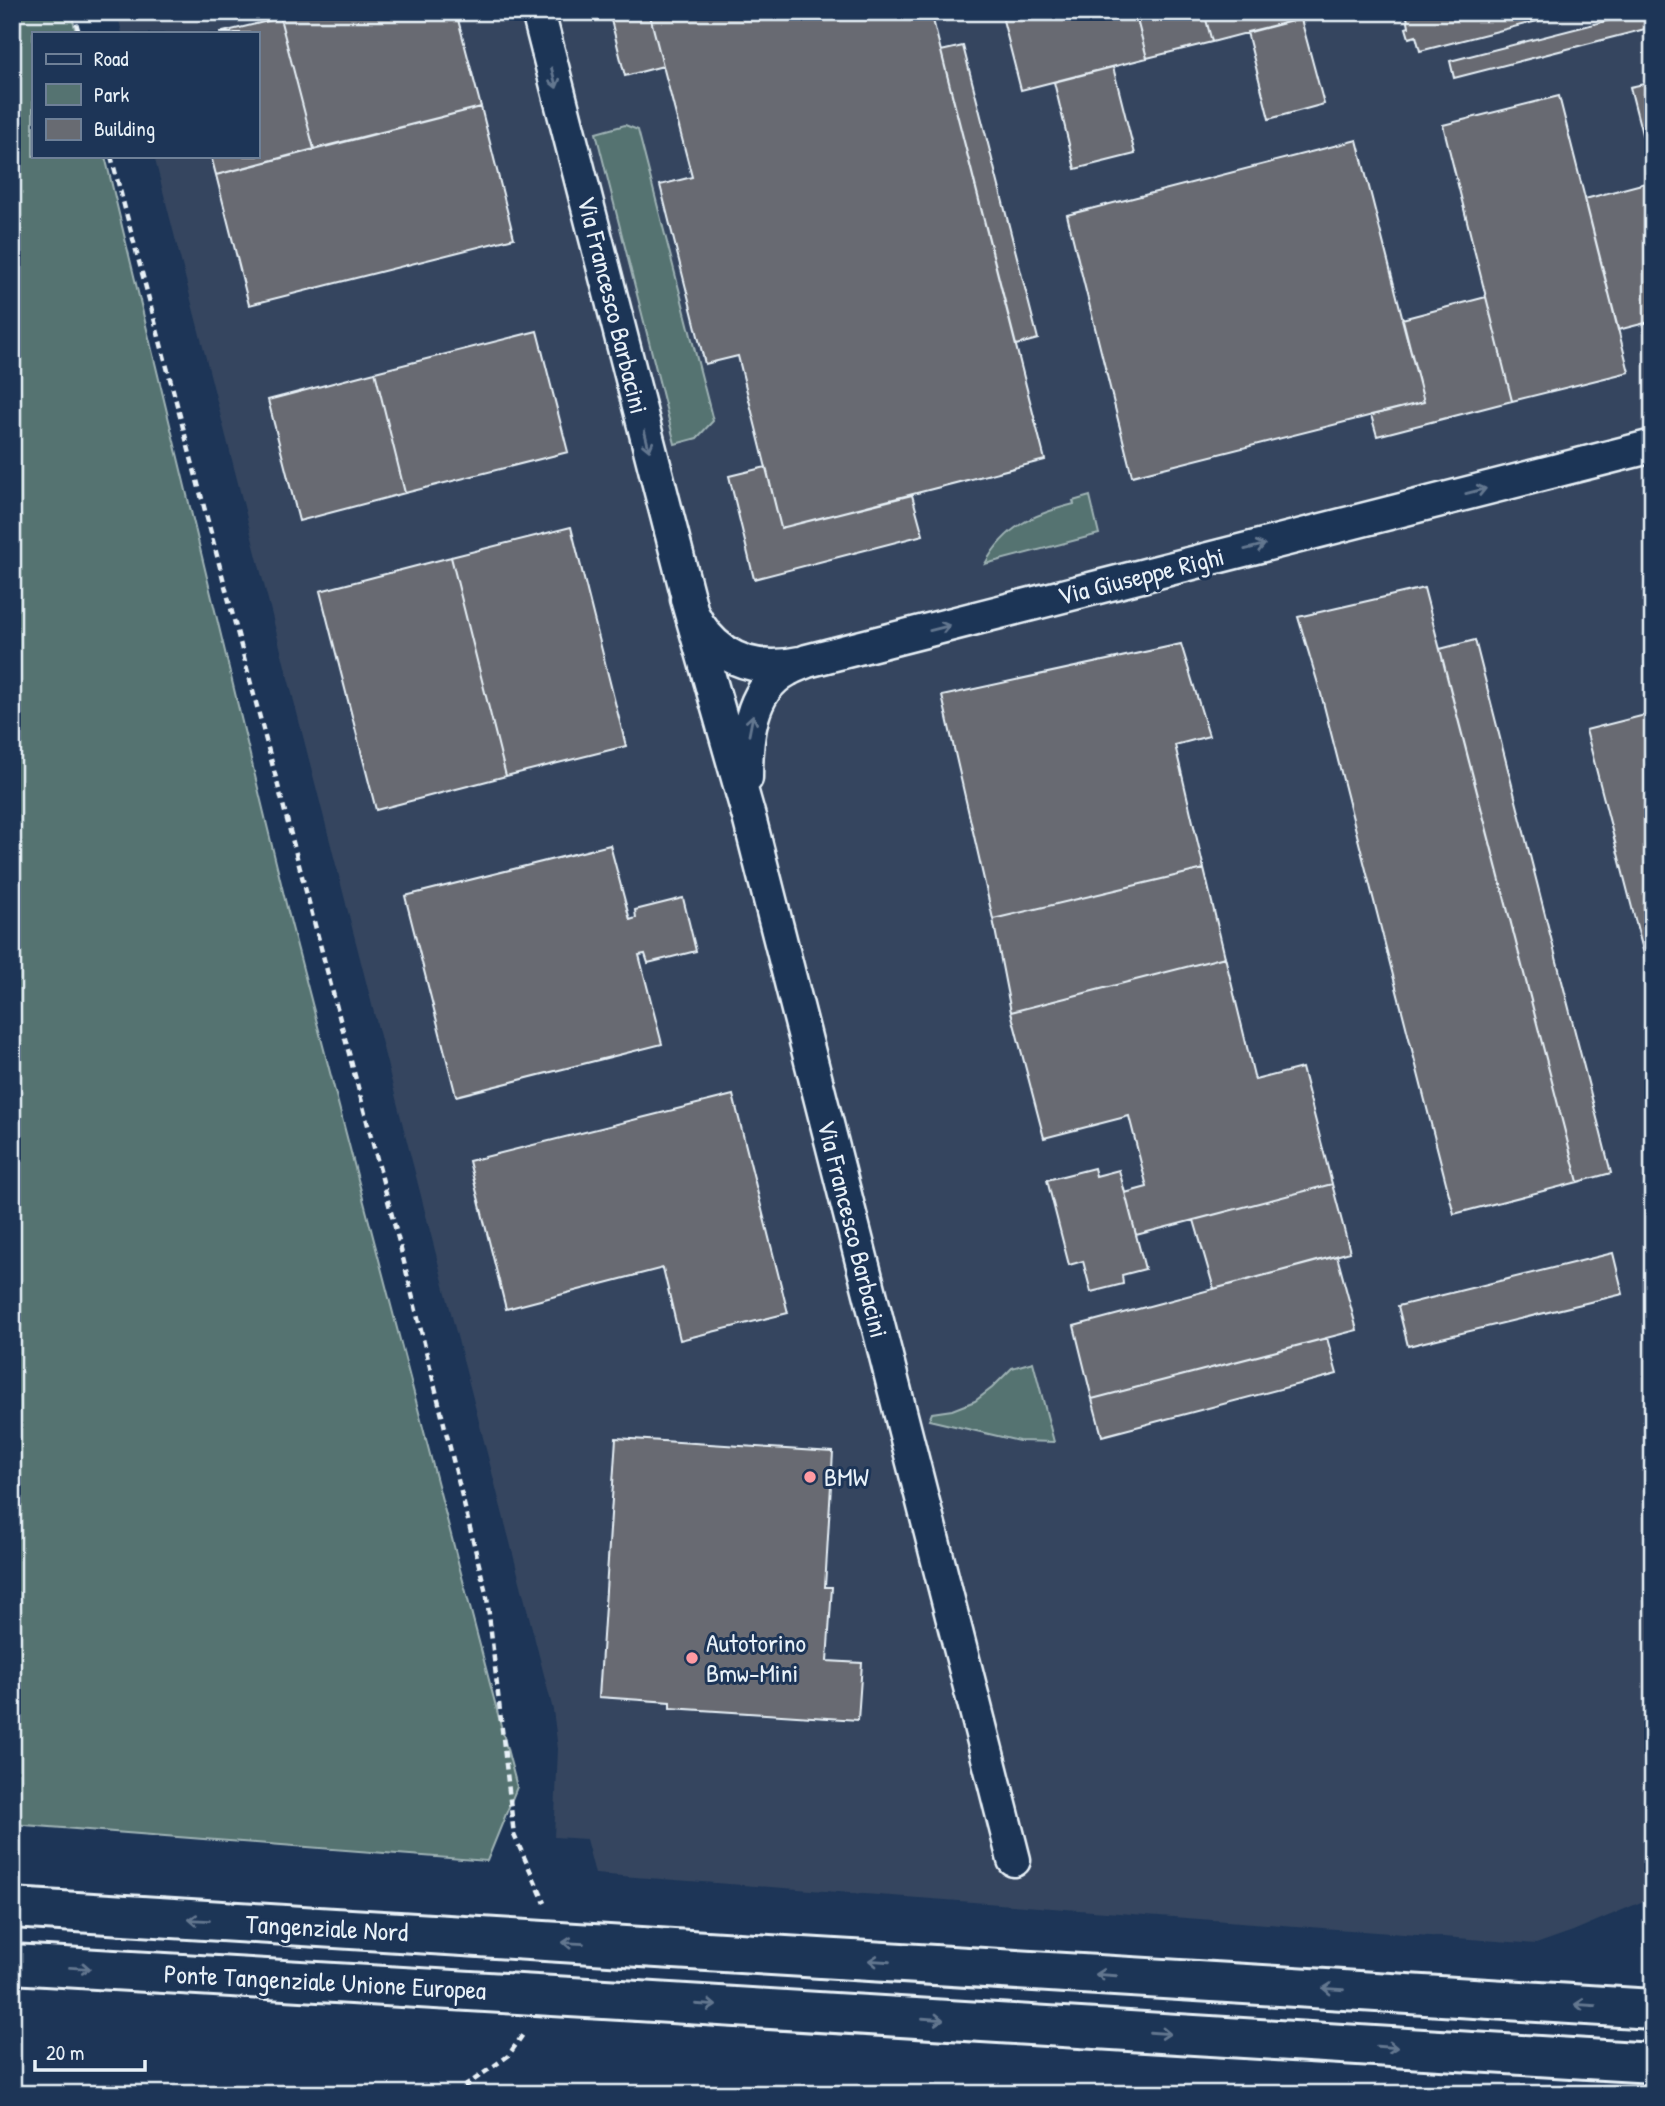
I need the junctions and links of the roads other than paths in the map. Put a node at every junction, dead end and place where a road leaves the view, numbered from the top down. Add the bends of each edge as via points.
1 (538, 12) edge
2 (1653, 446) edge
3 (687, 599) junction
4 (807, 661) junction
5 (749, 817) junction
6 (1014, 1860) dead end
7 (12, 1909) edge
8 (12, 1964) edge
9 (1653, 2009) edge
10 (1653, 2063) edge

1 -> 3 street, Via Francesco Barbacini
4 -> 2 street, Via Giuseppe Righi
3 - 4 street, Via Francesco Barbacini via 704,634 734,658 758,666
3 - 5 street, Via Francesco Barbacini
5 -> 4 street, Via Giuseppe Righi via 746,756 754,710 769,684
5 - 6 street, Via Francesco Barbacini
9 -> 7 highway, Tangenziale Nord, bridge
8 -> 10 highway, Ponte Tangenziale Unione Europea, bridge

